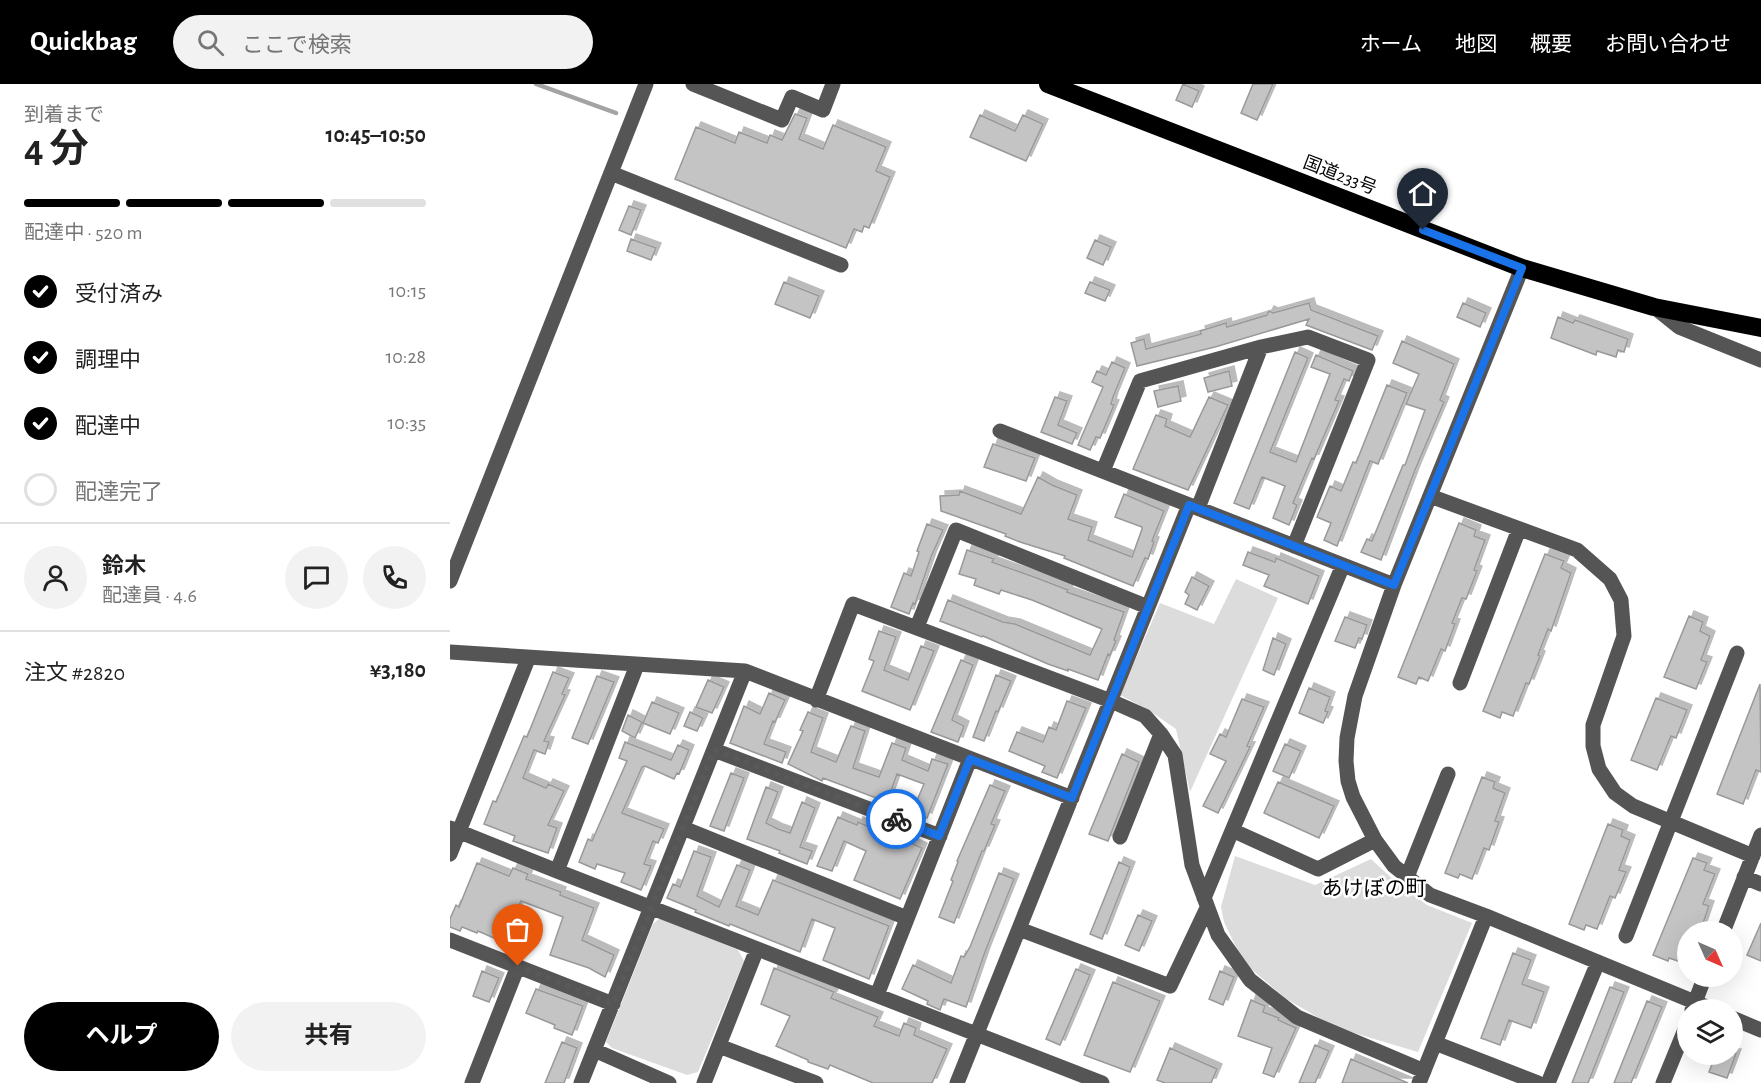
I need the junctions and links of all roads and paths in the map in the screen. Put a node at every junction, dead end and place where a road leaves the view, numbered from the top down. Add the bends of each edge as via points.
1 (646, 84) edge
2 (693, 84) edge
3 (833, 84) edge
4 (1048, 84) edge
5 (611, 173) junction
6 (841, 265) dead end
7 (1522, 268) junction
8 (1654, 307) junction
9 (1761, 328) edge
10 (1261, 347) junction
11 (1761, 360) edge
12 (1000, 431) dead end
13 (1103, 471) junction
14 (1430, 495) junction
15 (1193, 507) junction
16 (1519, 529) junction
17 (1294, 546) junction
18 (1343, 565) junction
19 (450, 581) edge
20 (1394, 585) junction
21 (1148, 607) junction
22 (917, 627) junction
23 (450, 652) edge
24 (1737, 653) dead end
25 (528, 658) junction
26 (637, 664) junction
27 (745, 671) junction
28 (1460, 683) dead end
29 (816, 700) junction
30 (1111, 701) junction
31 (1161, 734) junction
32 (714, 750) junction
33 (970, 759) junction
34 (1448, 774) dead end
35 (1072, 798) junction
36 (1671, 822) junction
37 (683, 828) junction
38 (455, 830) edge
39 (1233, 831) junction
40 (1761, 835) edge
41 (939, 836) junction
42 (1120, 837) dead end
43 (1375, 840) junction
44 (450, 854) edge
45 (1753, 856) junction
46 (557, 871) junction
47 (1407, 877) junction
48 (1744, 877) junction
49 (1761, 884) edge
50 (1205, 903) junction
51 (652, 908) junction
52 (1486, 916) junction
53 (907, 918) junction
54 (1727, 921) edge
55 (1019, 929) junction
56 (1626, 936) dead end
57 (450, 939) edge
58 (757, 949) junction
59 (1598, 962) junction
60 (518, 966) junction
61 (877, 995) junction
62 (1679, 999) edge
63 (613, 1004) junction
64 (1743, 1023) edge
65 (1761, 1030) edge
66 (977, 1034) junction
67 (1434, 1043) junction
68 (719, 1046) junction
69 (594, 1050) junction
70 (1677, 1050) edge
71 (1421, 1077) edge
72 (472, 1083) edge
73 (581, 1083) edge
74 (669, 1083) edge
75 (704, 1083) edge
76 (816, 1083) edge
77 (957, 1083) edge
78 (1102, 1083) edge
79 (1538, 1083) edge
80 (1548, 1083) edge
81 (1664, 1083) edge

1 - 5 street
2 - 3 street via 782,120 792,97 822,110
4 - 7 highway, 国道233号
5 - 6 street
5 - 19 street
7 - 8 highway, 国道233号
7 - 14 street
8 - 9 highway, 国道233号
8 - 11 street via 1679,327
10 - 13 street via 1140,381
10 - 15 street
10 - 17 street via 1308,337 1368,360
12 - 13 street
13 - 15 street
14 - 16 street
14 - 20 street
15 - 17 street
15 - 21 street
16 - 28 street
16 - 36 street via 1577,550 1610,579 1621,600 1624,636 1593,725 1593,746 1599,769 1615,793 1633,806
17 - 18 street
18 - 20 street
18 - 39 street
20 - 43 street via 1355,696 1347,738 1346,761 1353,797
21 - 22 street via 956,530
21 - 30 street
22 - 29 street via 854,604
22 - 30 street
23 - 25 street
24 - 36 street
25 - 26 street
25 - 38 street
26 - 27 street
26 - 46 street
27 - 29 street
27 - 32 street
29 - 33 street
30 - 31 street via 1145,716
30 - 35 street
31 - 42 street
31 - 50 street via 1175,755 1192,865
32 - 37 street
32 - 41 street
33 - 35 street
33 - 41 street
34 - 47 street
35 - 55 street
36 - 45 street
36 - 56 street
37 - 51 street
37 - 53 street
38 - 44 street
38 - 46 street
39 - 43 street via 1318,869
39 - 50 street
40 - 45 street
41 - 53 street
43 - 47 street
45 - 48 street
46 - 51 street
47 - 52 street via 1430,896
48 - 49 street
48 - 54 street
50 - 55 street via 1170,986
50 - 71 street via 1218,935 1250,980 1298,1017
51 - 58 street
51 - 63 street
52 - 59 street
52 - 67 street
53 - 61 street
55 - 66 street
57 - 60 street
58 - 61 street
58 - 68 street
59 - 62 street
59 - 80 street
60 - 63 street
60 - 72 street
61 - 66 street
63 - 69 street
64 - 65 street
66 - 77 street
66 - 78 street
67 - 71 street
67 - 79 street
68 - 75 street
68 - 76 street
69 - 73 street
69 - 74 street
70 - 81 street

